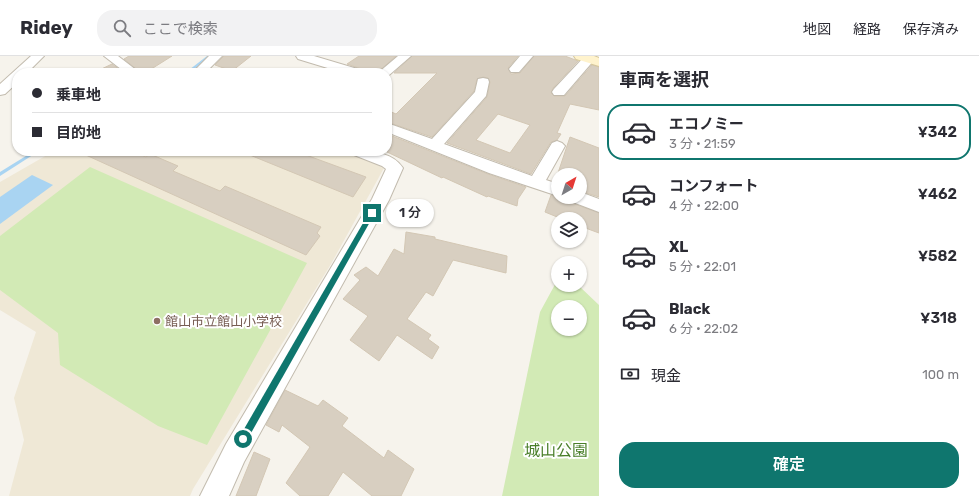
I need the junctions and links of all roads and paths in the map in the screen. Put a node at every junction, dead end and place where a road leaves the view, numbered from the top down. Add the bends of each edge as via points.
1 (38, 56) edge
2 (110, 56) edge
3 (216, 56) edge
4 (302, 56) edge
5 (406, 56) edge
6 (527, 56) edge
7 (589, 59) edge
8 (25, 68) edge
9 (132, 68) edge
10 (203, 68) edge
11 (341, 68) edge
12 (390, 68) edge
13 (515, 69) dead end
14 (12, 81) edge
15 (483, 82) dead end
16 (0, 92) edge
17 (559, 92) dead end
18 (392, 129) edge
19 (434, 146) junction
20 (557, 146) dead end
21 (372, 156) edge
22 (537, 182) junction
23 (551, 187) edge
24 (587, 201) edge
25 (599, 206) edge
26 (214, 496) edge

1 - 8 street
2 - 9 street via 128,61
3 - 10 street
4 - 11 street
5 - 12 street
6 - 13 street
7 - 17 street
14 - 16 street
15 - 19 street via 481,93
18 - 19 street
19 - 22 street
20 - 22 street
21 - 26 street via 388,162 395,168 380,200
22 - 23 street
24 - 25 street

